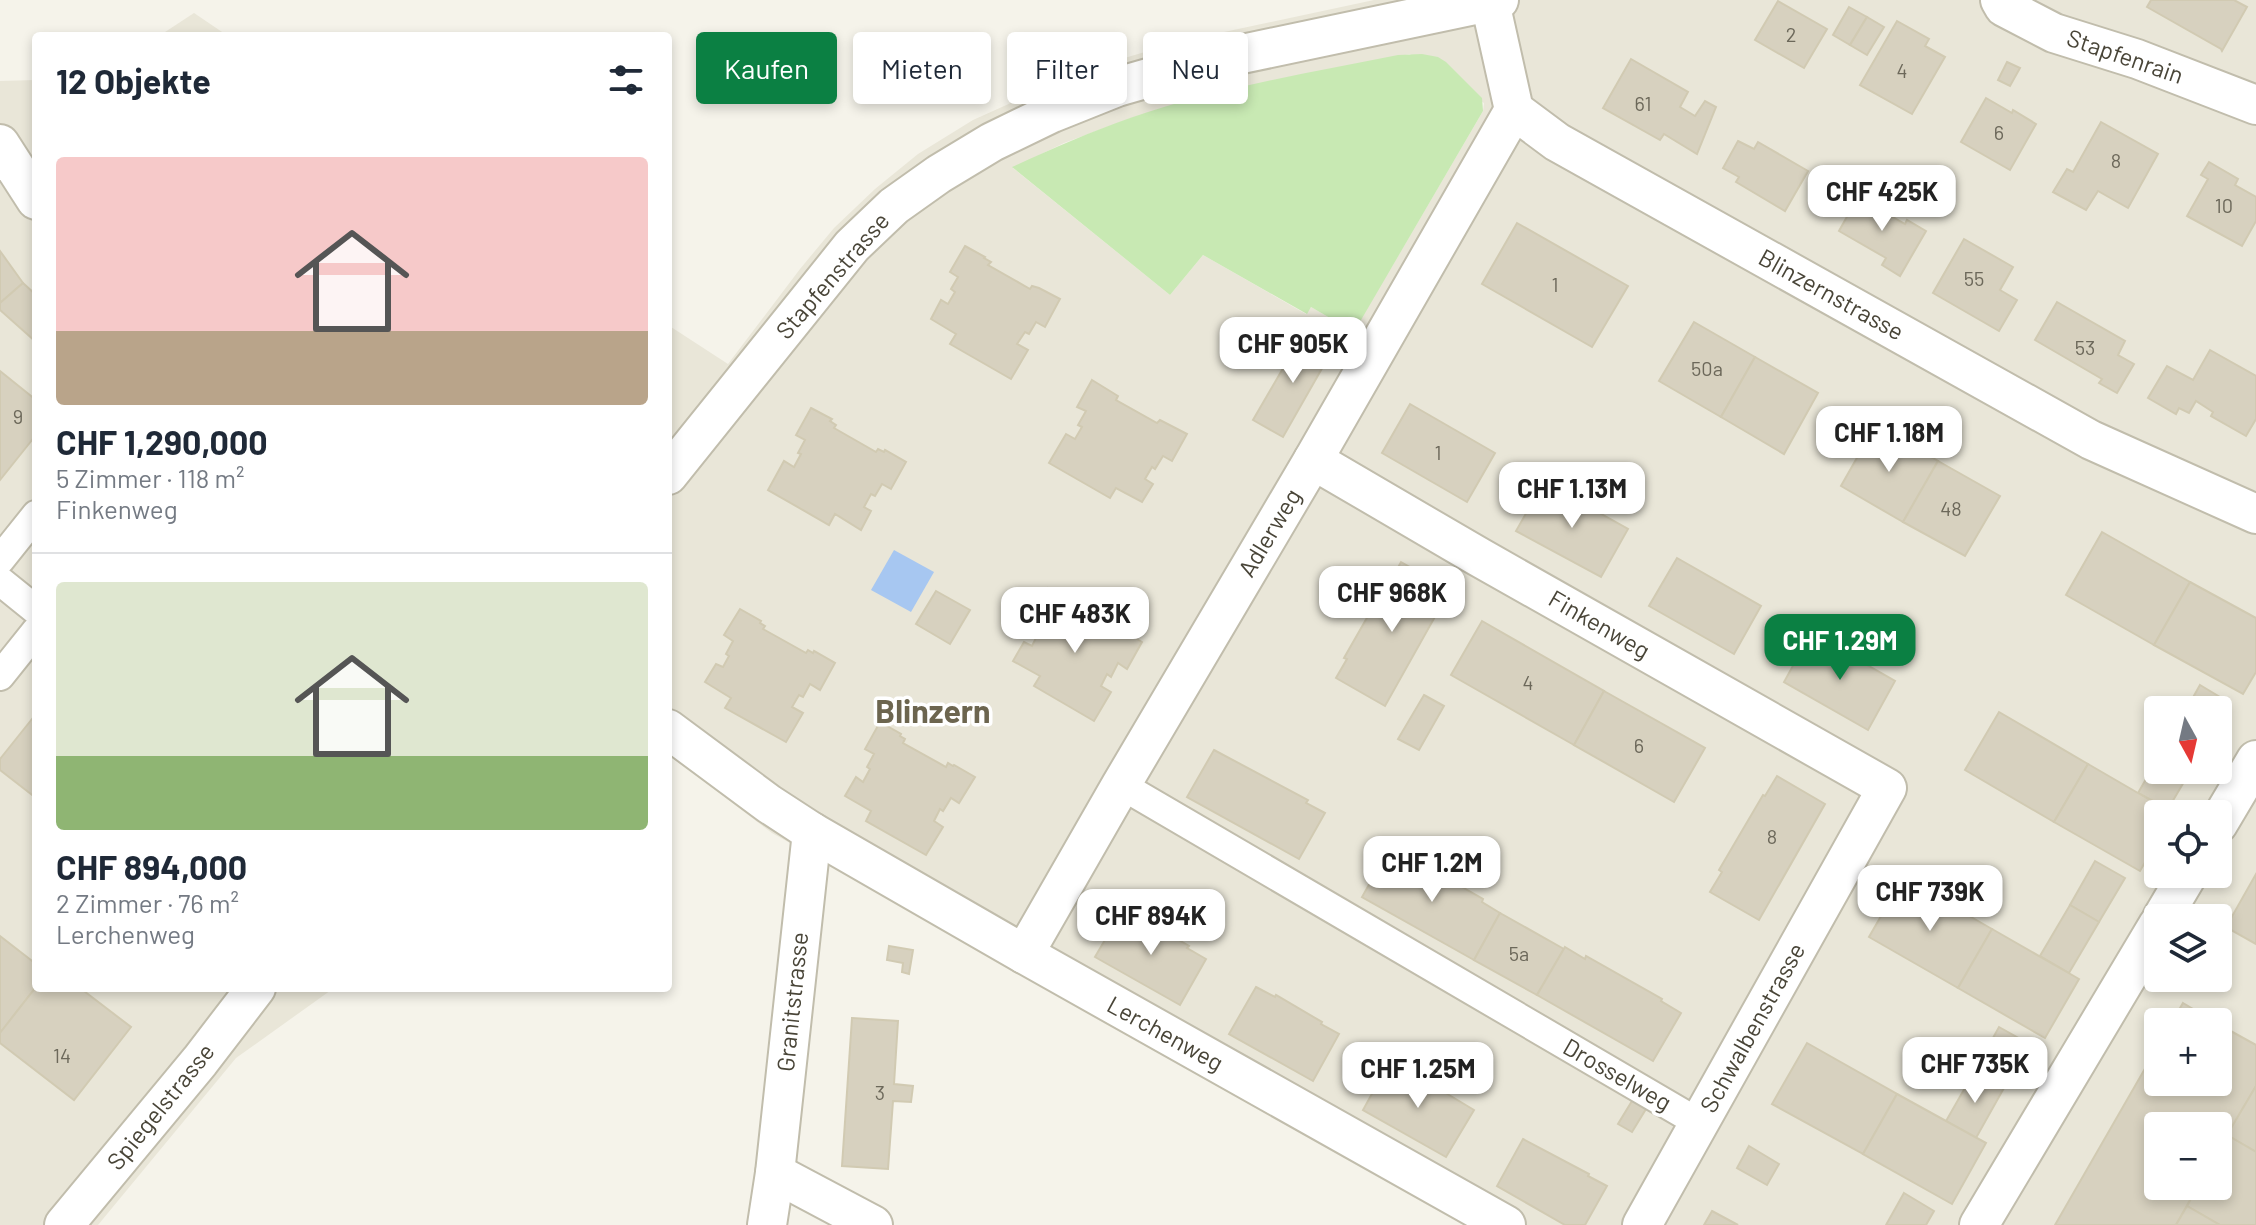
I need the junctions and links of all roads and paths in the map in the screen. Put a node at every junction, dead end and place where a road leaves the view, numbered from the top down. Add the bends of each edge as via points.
1 (2000, 0) edge
2 (1494, 1) edge
3 (2256, 105) edge
4 (1514, 110) junction
5 (0, 144) edge
6 (32, 194) edge
7 (1313, 460) junction
8 (672, 470) edge
9 (2256, 514) edge
10 (32, 520) edge
11 (0, 560) edge
12 (0, 581) edge
13 (32, 607) edge
14 (32, 636) edge
15 (0, 676) edge
16 (672, 732) edge
17 (2256, 760) edge
18 (1121, 785) junction
19 (1887, 788) joint
20 (2232, 800) edge
21 (812, 832) junction
22 (2144, 948) edge
23 (1024, 954) junction
24 (253, 992) edge
25 (1699, 1123) junction
26 (775, 1173) junction
27 (64, 1225) edge
28 (767, 1225) edge
29 (873, 1225) edge
30 (1506, 1225) edge
31 (1642, 1225) edge
32 (1979, 1225) edge

1 - 3 street, Stapfenrain via 2054,33
2 - 4 street
2 - 8 street, Stapfenstrasse via 1190,66 1117,87 992,142 894,206 852,246
4 - 7 street, Adlerweg
4 - 9 street, Blinzernstrasse via 1557,142 2091,440
5 - 6 street
7 - 18 street, Adlerweg
7 - 19 street, Finkenweg
10 - 11 street
12 - 13 street
14 - 15 street
16 - 21 street, Lerchenweg
17 - 20 street
18 - 23 street, Adlerweg
18 - 25 street, Drosselweg
19 - 25 street, Schwalbenstrasse
21 - 23 street, Lerchenweg
21 - 26 street, Granitstrasse
22 - 32 street
23 - 30 street, Lerchenweg
24 - 27 street, Spiegelstrasse
25 - 31 street, Schwalbenstrasse
26 - 28 street, Granitstrasse
26 - 29 street

